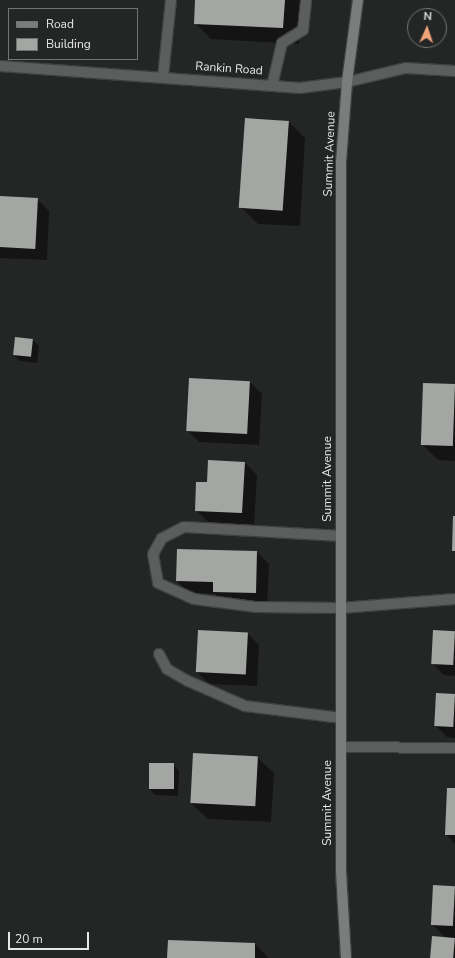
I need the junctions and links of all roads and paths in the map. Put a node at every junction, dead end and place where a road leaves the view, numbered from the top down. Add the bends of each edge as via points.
1 (171, 0) edge
2 (306, 0) edge
3 (358, 0) edge
4 (0, 66) edge
5 (455, 71) edge
6 (163, 77) junction
7 (347, 82) junction
8 (272, 86) junction
9 (341, 536) junction
10 (455, 598) edge
11 (341, 608) junction
12 (160, 654) dead end
13 (341, 718) junction
14 (341, 747) junction
15 (455, 748) edge
16 (346, 958) edge

1 - 6 street
2 - 8 street via 303,30 282,43
3 - 7 main road, Summit Avenue
4 - 6 street, Rankin Road
5 - 7 street, Rankin Road via 406,68
6 - 8 street, Rankin Road
7 - 8 street, Rankin Road via 300,88
7 - 9 main road, Summit Avenue via 342,162
9 - 11 main road, Summit Avenue
9 - 11 street via 184,527 162,538 153,554 158,583 194,599 256,607
10 - 11 street
11 - 13 main road, Summit Avenue
12 - 13 street via 167,669 245,706
13 - 14 main road, Summit Avenue
14 - 15 street
14 - 16 main road, Summit Avenue via 341,870

